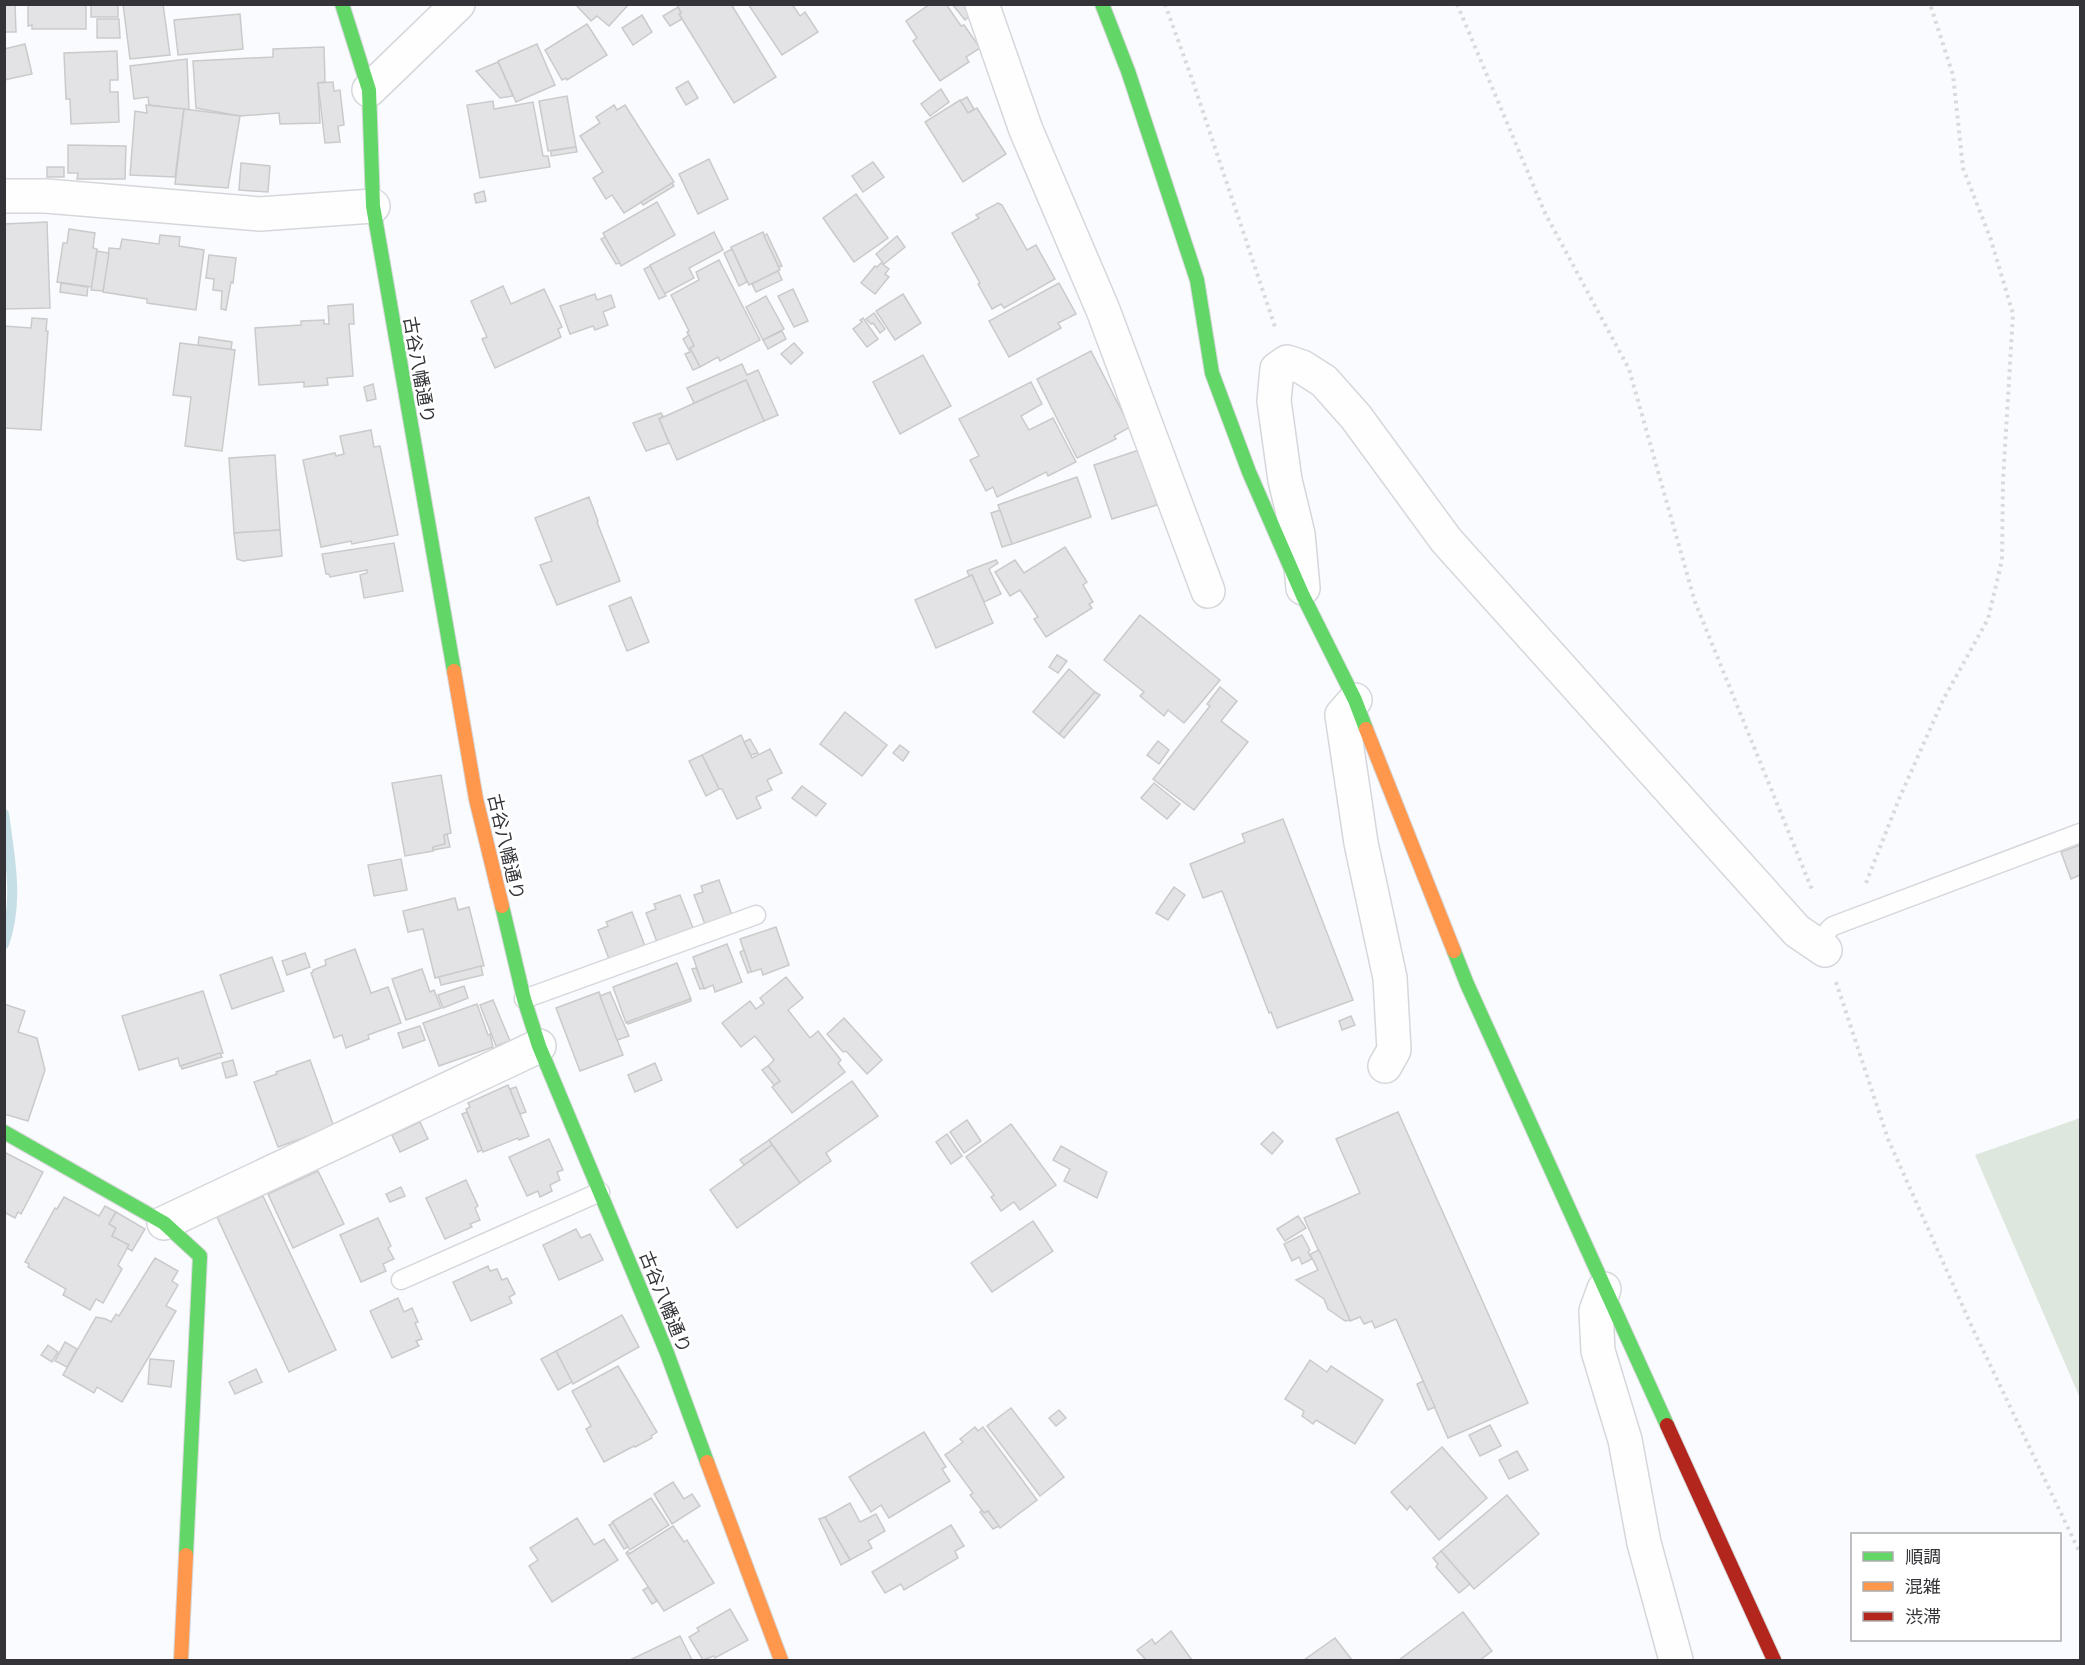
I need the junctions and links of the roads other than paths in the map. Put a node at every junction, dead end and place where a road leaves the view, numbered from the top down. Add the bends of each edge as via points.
1 (342, 4) edge
2 (458, 4) edge
3 (982, 4) edge
4 (1102, 4) edge
5 (369, 90) junction
6 (4, 196) edge
7 (373, 206) junction
8 (1208, 591) dead end
9 (1303, 596) junction
10 (1355, 700) junction
11 (2080, 833) edge
12 (756, 915) dead end
13 (1827, 940) joint
14 (524, 999) junction
15 (539, 1046) junction
16 (1385, 1066) dead end
17 (4, 1132) edge
18 (600, 1192) junction
19 (164, 1223) junction
20 (401, 1280) dead end
21 (1604, 1289) junction
22 (181, 1660) edge
23 (781, 1660) edge
24 (1676, 1660) edge
25 (1774, 1660) edge

1 - 5 street, 古谷八幡通り
2 - 5 street
3 - 8 street via 1026,130 1102,310
4 - 9 street via 1197,280 1212,373 1249,472
5 - 7 street, 古谷八幡通り
6 - 7 street via 260,214
7 - 14 street, 古谷八幡通り via 476,799
9 - 10 street
9 - 13 street via 1298,534 1285,480 1274,401 1277,369 1287,362 1324,381 1356,417 1446,540 1797,931
10 - 16 street via 1342,715 1361,843 1390,978 1394,1050
10 - 21 street via 1467,984
11 - 13 lane via 1859,917
12 - 14 lane
14 - 15 street, 古谷八幡通り
15 - 18 street, 古谷八幡通り
15 - 19 street
17 - 19 street
18 - 20 lane
18 - 23 street, 古谷八幡通り via 667,1353
19 - 22 street via 200,1256
21 - 24 street via 1596,1311 1598,1351 1625,1440 1644,1543
21 - 25 street

